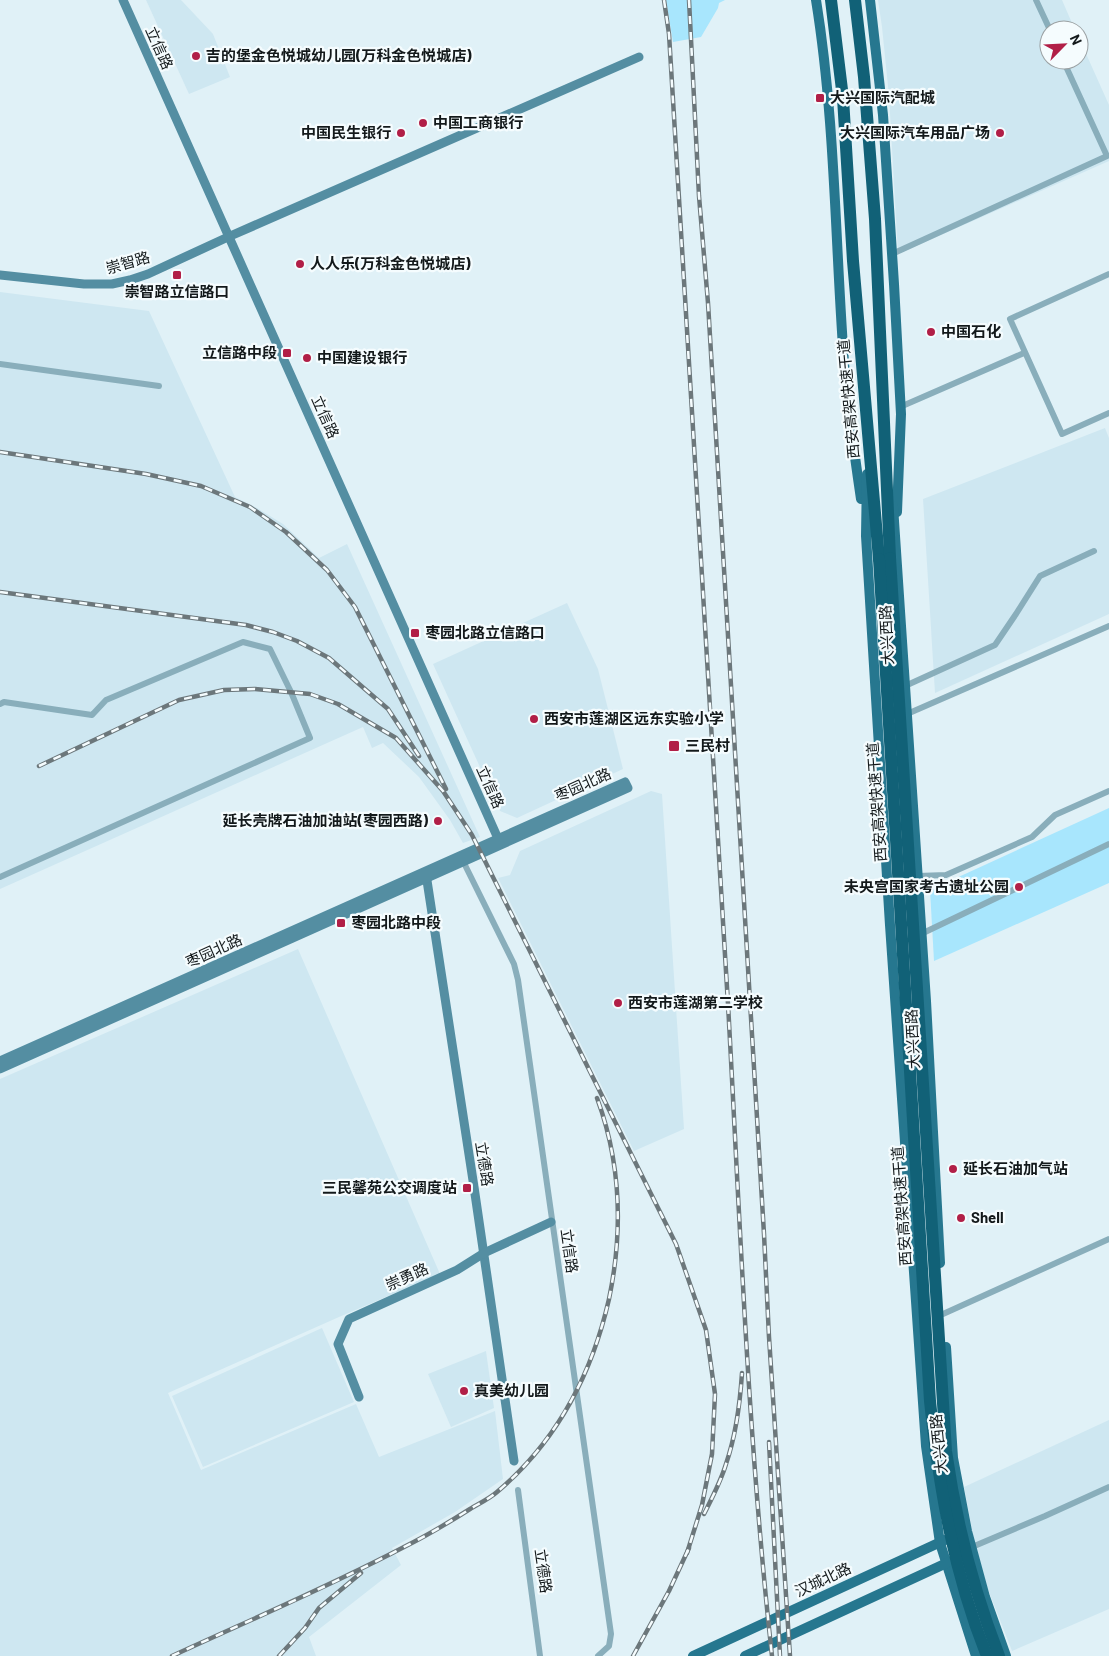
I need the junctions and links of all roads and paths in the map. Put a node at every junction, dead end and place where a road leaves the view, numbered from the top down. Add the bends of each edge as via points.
1 (123, 0) edge
2 (816, 0) edge
3 (831, 0) edge
4 (855, 0) edge
5 (870, 0) edge
6 (1036, 0) edge
7 (1045, 20) edge
8 (639, 58) dead end
9 (1068, 70) edge
10 (228, 236) junction
11 (892, 254) junction
12 (1109, 274) edge
13 (0, 275) edge
14 (1024, 353) junction
15 (0, 364) edge
16 (159, 386) dead end
17 (900, 407) junction
18 (1109, 413) edge
19 (882, 414) junction
20 (867, 416) junction
21 (866, 536) junction
22 (896, 538) junction
23 (1094, 551) dead end
24 (884, 558) junction
25 (1109, 626) edge
26 (905, 686) junction
27 (0, 704) edge
28 (907, 714) junction
29 (1109, 791) edge
30 (500, 842) junction
31 (1109, 844) edge
32 (462, 859) junction
33 (426, 875) junction
34 (918, 876) junction
35 (0, 877) edge
36 (921, 934) junction
37 (0, 1061) edge
38 (0, 1069) edge
39 (552, 1222) junction
40 (1109, 1239) edge
41 (484, 1254) junction
42 (943, 1314) junction
43 (359, 1397) dead end
44 (514, 1461) dead end
45 (1109, 1487) edge
46 (518, 1490) dead end
47 (967, 1531) junction
48 (940, 1542) junction
49 (972, 1547) junction
50 (946, 1564) junction
51 (540, 1656) edge
52 (598, 1656) edge
53 (692, 1656) edge
54 (745, 1656) edge
55 (976, 1656) edge
56 (987, 1656) edge
57 (998, 1656) edge
58 (1006, 1656) edge

1 - 10 street, 立信路
2 - 21 main road via 836,193 845,374
3 - 20 highway, 西安高架快速干道 via 843,98
4 - 19 highway, 西安高架快速干道 via 875,219
5 - 11 main road via 883,115
6 - 7 street
8 - 10 street, 崇智路
9 - 11 street via 1107,156
10 - 13 street, 崇智路 via 148,274 112,284
10 - 30 street, 立信路
11 - 17 main road
12 - 14 street via 1010,319
14 - 17 street
14 - 18 street via 1062,434
15 - 16 street
17 - 22 main road
19 - 22 main road, 大兴西路
19 - 24 highway, 西安高架快速干道
20 - 21 main road, 大兴西路
20 - 24 highway, 西安高架快速干道
21 - 48 main road, 大兴西路 via 926,1436
22 - 26 main road, 大兴西路
23 - 26 street via 1040,576 995,645
24 - 56 highway, 西安高架快速干道, bridge via 930,1401 943,1502 967,1601
24 - 57 highway, 西安高架快速干道, bridge via 946,1451 973,1585
25 - 28 street
26 - 28 main road, 大兴西路
27 - 35 street via 92,715 106,700 243,642 270,650 310,738
28 - 34 main road, 大兴西路
29 - 34 street via 1055,815 1032,837 972,864 946,875
30 - 30 street, 枣园北路 via 628,788 625,782
30 - 32 street, 枣园北路
31 - 36 street
32 - 33 street, 枣园北路
32 - 39 street, 立信路 via 516,972
33 - 37 street, 枣园北路
33 - 38 street, 枣园北路
33 - 41 street, 立德路
34 - 36 main road, 大兴西路
36 - 42 main road, 大兴西路
39 - 41 street, 崇勇路
39 - 52 street, 立信路 via 611,1634 609,1646
40 - 42 street
41 - 43 street, 崇勇路 via 457,1270 349,1319 338,1344
41 - 44 street, 立德路
42 - 47 main road, 大兴西路 via 953,1458
45 - 49 street
46 - 51 street, 立德路
47 - 48 main road, 汉城北路
47 - 49 main road, 大兴西路
48 - 50 main road, 大兴西路
48 - 53 main road, 汉城北路
49 - 50 main road
49 - 58 main road, 大兴西路
50 - 54 main road
50 - 55 main road, 大兴西路

